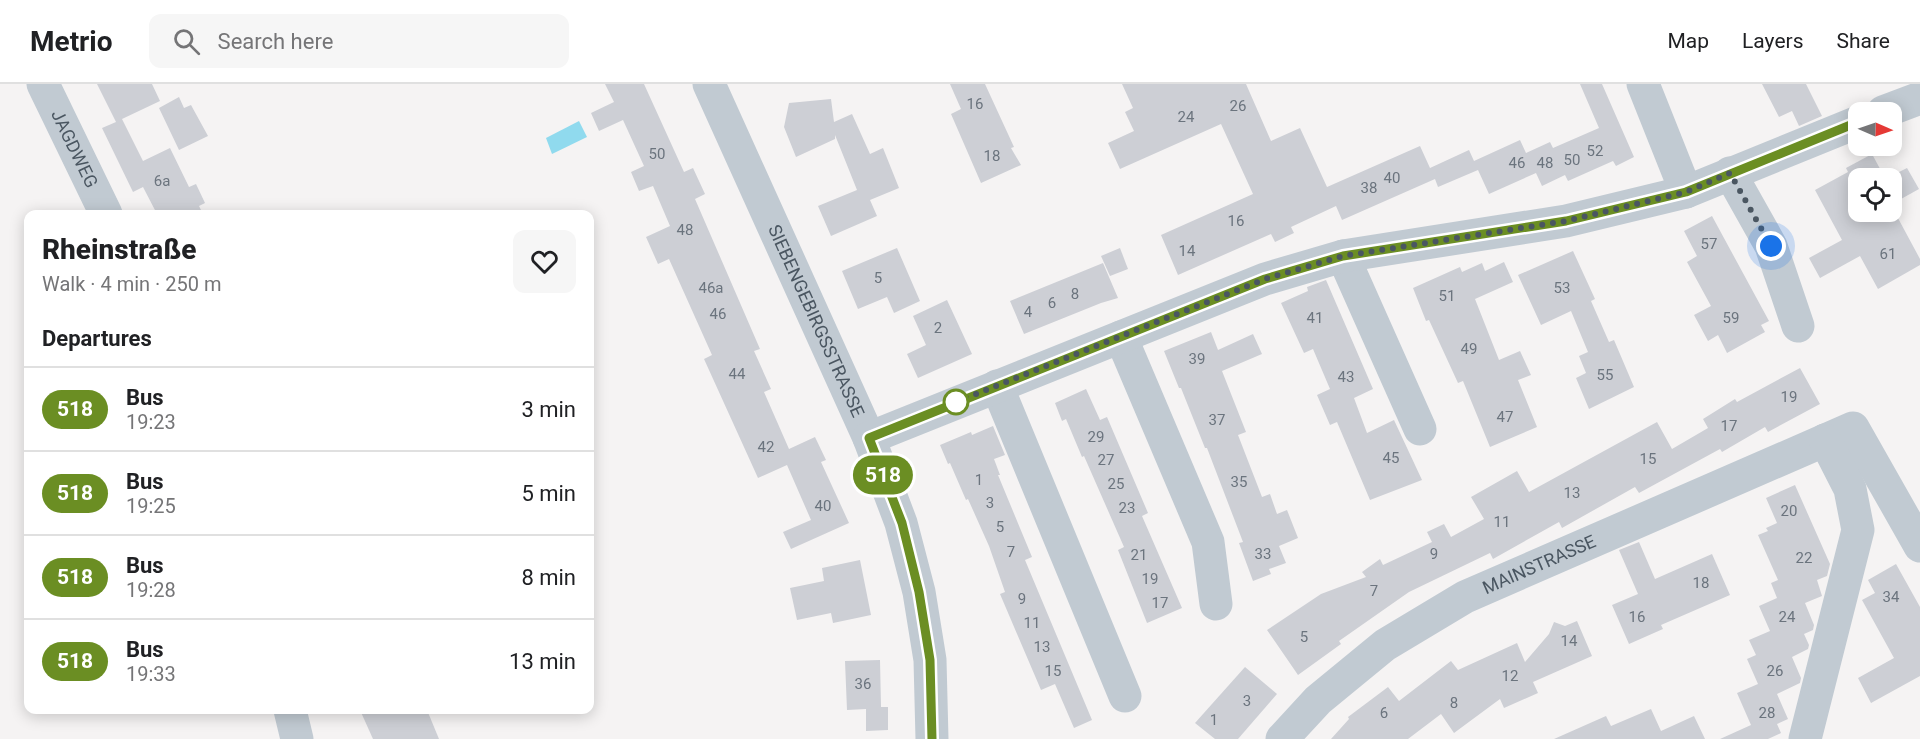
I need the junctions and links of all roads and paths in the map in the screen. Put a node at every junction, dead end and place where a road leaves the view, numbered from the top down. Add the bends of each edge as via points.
1 (43, 84) edge
2 (710, 84) edge
3 (1643, 84) edge
4 (1920, 98) edge
5 (1902, 105) edge
6 (1848, 126) edge
7 (1730, 173) junction
8 (1686, 192) junction
9 (104, 210) edge
10 (1343, 256) junction
11 (1798, 326) dead end
12 (1121, 337) junction
13 (997, 386) junction
14 (1420, 429) dead end
15 (869, 438) junction
16 (1825, 440) junction
17 (1920, 546) edge
18 (1216, 604) dead end
19 (1125, 696) dead end
20 (291, 714) edge
21 (297, 739) edge
22 (932, 739) edge
23 (1282, 739) edge
24 (1805, 739) edge

1 - 9 street, JAGDWEG
2 - 15 street, SIEBENGEBIRGSSTRASSE
3 - 8 street
4 - 5 street
6 - 7 street
7 - 8 street
7 - 11 street via 1771,246
8 - 10 street via 1566,221
10 - 12 street via 1265,279
10 - 14 street
12 - 13 street
12 - 18 street via 1208,542
13 - 15 street
13 - 19 street
15 - 22 street, SIEBENGEBIRGSSTRASSE via 902,523 919,592 930,660
16 - 17 street, MAINSTRASSE via 1853,428
16 - 23 street, MAINSTRASSE via 1465,597 1386,645 1318,700
16 - 24 street via 1850,489 1858,530
20 - 21 street

